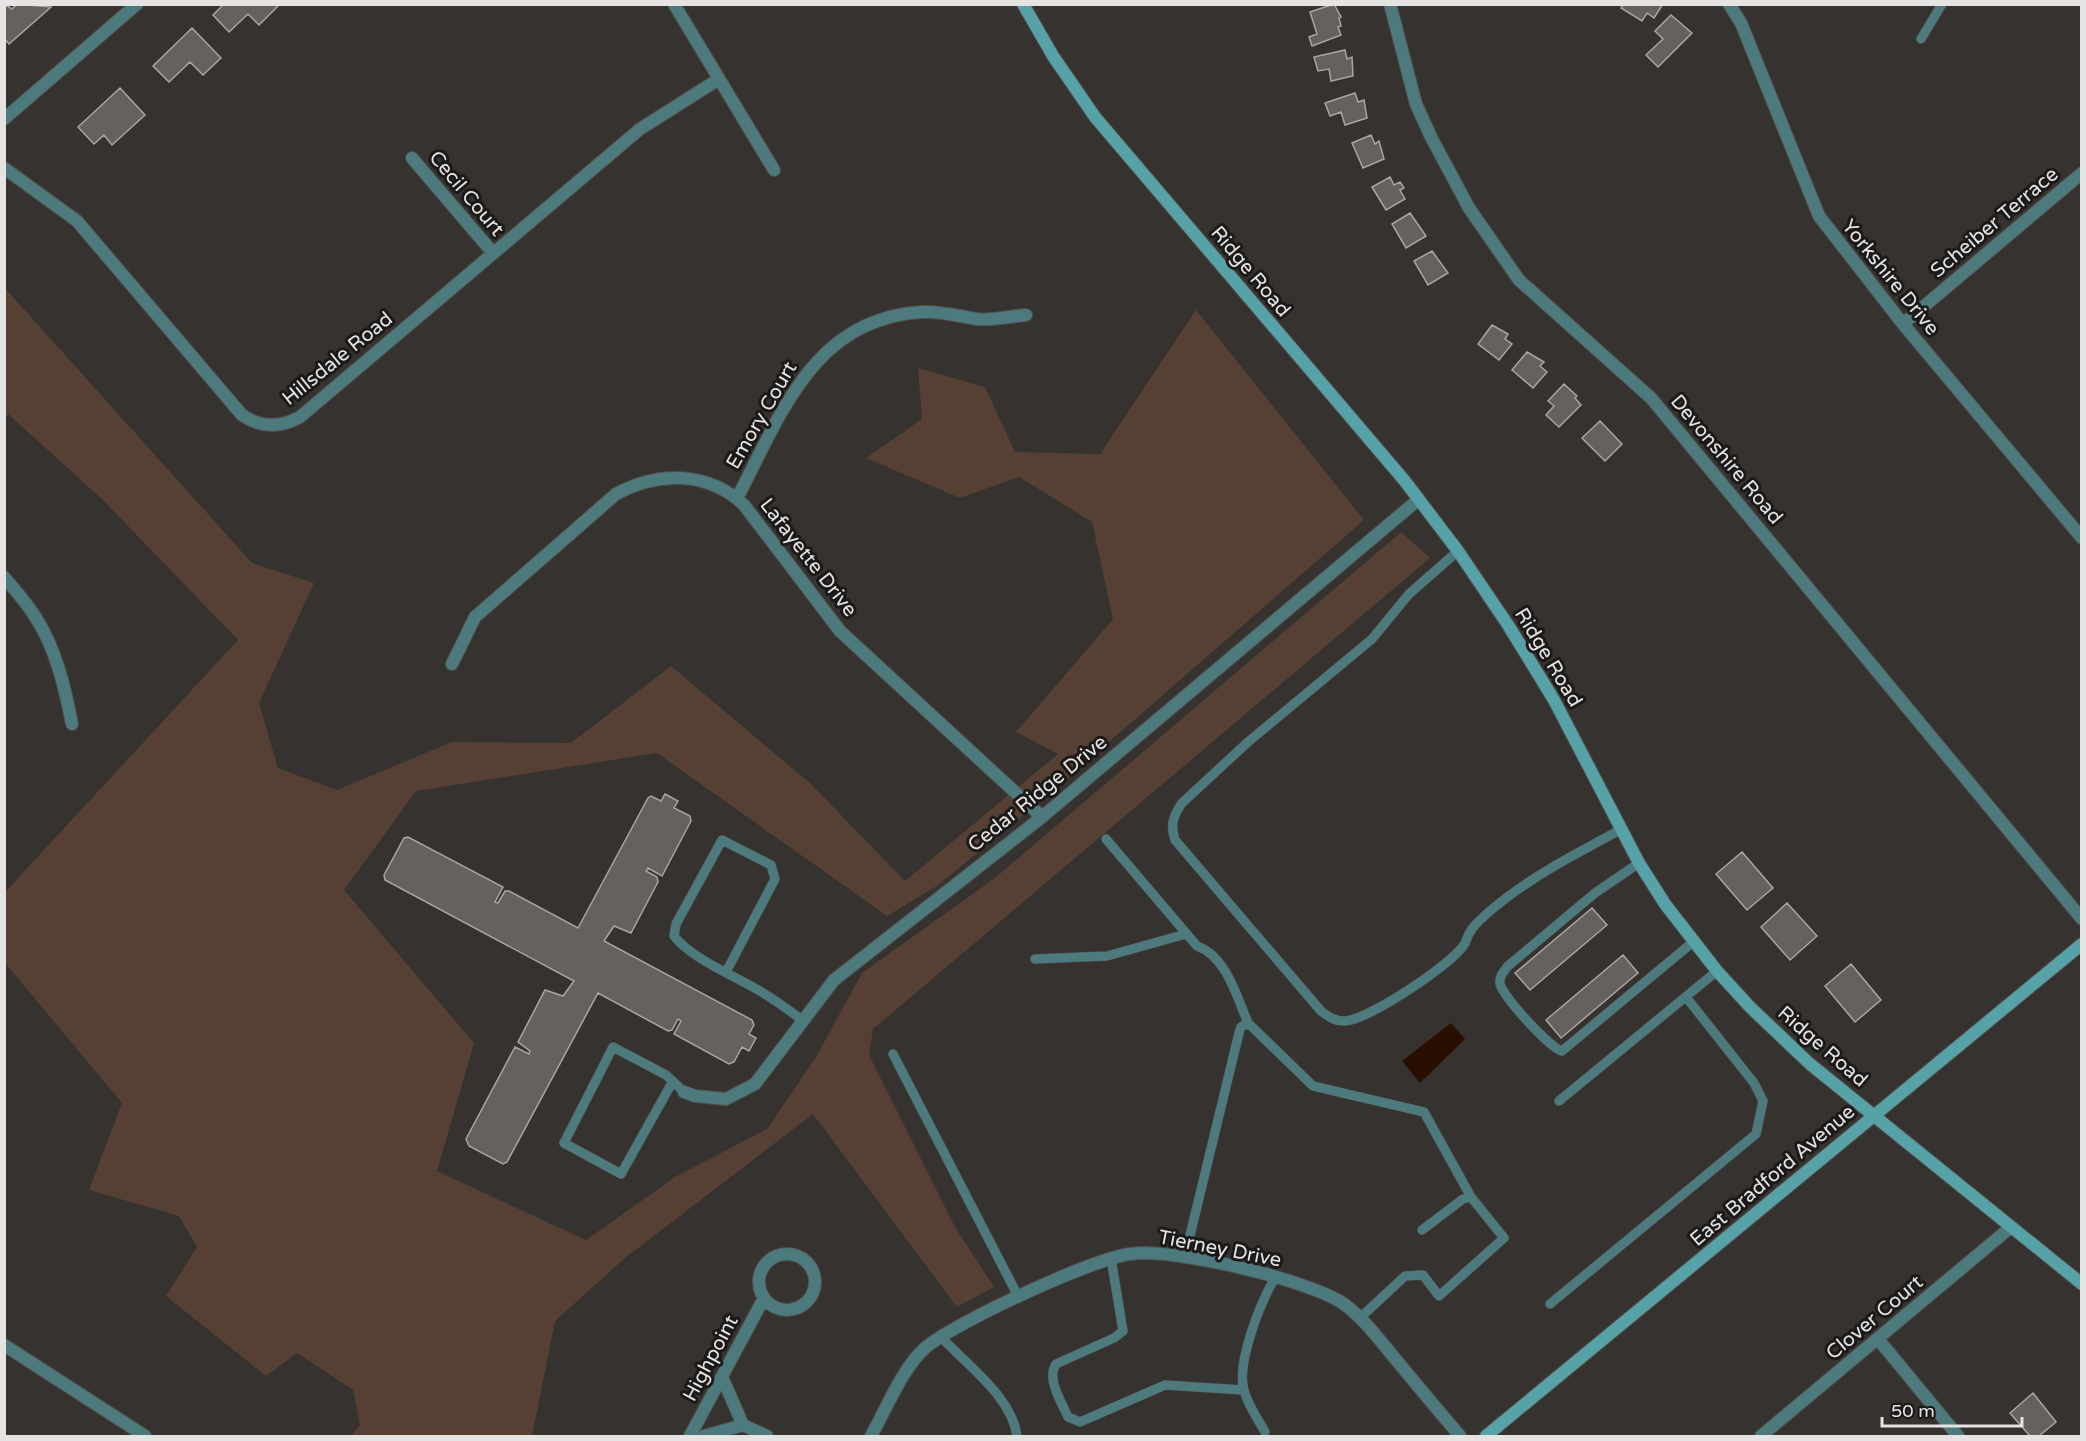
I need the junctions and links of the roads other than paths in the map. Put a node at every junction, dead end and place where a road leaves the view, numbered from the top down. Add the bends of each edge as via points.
1 (137, 4) edge
2 (674, 4) edge
3 (1023, 4) edge
4 (1390, 4) edge
5 (1730, 4) edge
6 (1942, 4) edge
7 (1921, 39) dead end
8 (719, 80) junction
9 (4, 118) edge
10 (412, 158) dead end
11 (4, 168) edge
12 (774, 170) dead end
13 (2082, 173) edge
14 (493, 252) junction
15 (1026, 315) dead end
16 (1903, 324) junction
17 (737, 498) junction
18 (1419, 499) junction
19 (2082, 538) edge
20 (1458, 551) junction
21 (4, 577) edge
22 (452, 664) dead end
23 (72, 724) dead end
24 (1042, 817) junction
25 (1620, 830) junction
26 (1106, 839) dead end
27 (1639, 863) junction
28 (2082, 919) edge
29 (1186, 934) junction
30 (1693, 942) junction
31 (2082, 944) edge
32 (1035, 959) dead end
33 (1717, 971) junction
34 (726, 972) junction
35 (1686, 996) junction
36 (802, 1020) junction
37 (1248, 1023) junction
38 (893, 1054) dead end
39 (673, 1081) junction
40 (684, 1092) joint
41 (1559, 1101) dead end
42 (1874, 1116) junction
43 (1471, 1197) junction
44 (2011, 1227) junction
45 (1422, 1230) dead end
46 (1185, 1256) junction
47 (1110, 1258) junction
48 (1275, 1278) junction
49 (2082, 1284) edge
50 (764, 1298) junction
51 (1019, 1298) junction
52 (1550, 1304) dead end
53 (1360, 1318) junction
54 (941, 1337) junction
55 (1878, 1339) junction
56 (4, 1345) edge
57 (722, 1377) junction
58 (1244, 1390) junction
59 (743, 1425) junction
60 (1264, 1432) dead end
61 (145, 1437) edge
62 (690, 1437) edge
63 (704, 1437) edge
64 (767, 1437) edge
65 (871, 1437) edge
66 (1017, 1437) edge
67 (1460, 1437) edge
68 (1486, 1437) edge
69 (1761, 1437) edge
70 (1958, 1437) edge

1 - 9 street
2 - 8 street
3 - 18 main road, Ridge Road via 1073,87 1106,131
4 - 28 street, Devonshire Road via 1416,104 1431,137 1469,208 1519,280 1651,398
5 - 16 street, Yorkshire Drive via 1819,216
6 - 7 lane
8 - 12 street
8 - 14 street, Hillsdale Road via 640,129
10 - 14 street, Cecil Court
11 - 14 street, Hillsdale Road via 77,221 242,415 267,425 284,424 300,417
13 - 16 street, Scheiber Terrace
15 - 17 street, Emory Court via 978,319 923,312 887,318 853,332 821,355 797,386
16 - 19 street, Yorkshire Drive
17 - 22 street, Lafayette Drive via 706,482 676,477 645,481 616,494 474,617
17 - 24 street, Lafayette Drive via 755,516 840,631
18 - 20 main road, Ridge Road
18 - 24 street, Cedar Ridge Drive
20 - 25 main road, Ridge Road via 1537,672
20 - 25 lane via 1409,594 1372,639 1248,742 1182,803 1171,829 1175,840 1321,1011 1343,1021 1373,1012 1422,982 1464,945 1470,931 1504,900 1546,870
21 - 23 street via 36,618 49,644 65,688
24 - 36 street, Cedar Ridge Drive via 834,980
25 - 27 main road, Ridge Road
26 - 29 lane
27 - 30 main road, Ridge Road
27 - 30 lane via 1594,893 1508,966 1501,975 1501,988 1544,1040 1562,1052
29 - 32 lane via 1107,956
29 - 37 lane via 1213,955
30 - 33 main road, Ridge Road
31 - 42 main road, East Bradford Avenue
33 - 35 lane
33 - 42 main road, Ridge Road via 1779,1036
34 - 34 lane via 775,879 775,872 771,866 722,840 673,931 684,946
34 - 36 lane
35 - 41 lane
35 - 52 lane via 1754,1083 1763,1101 1756,1134
36 - 40 street, Cedar Ridge Drive via 755,1084 726,1099
37 - 43 lane via 1313,1086 1424,1112
37 - 46 lane via 1239,1033
38 - 51 lane
39 - 39 lane via 614,1047 564,1143 621,1174
39 - 40 lane
42 - 44 main road, Ridge Road
42 - 68 main road, East Bradford Avenue
43 - 45 lane
43 - 53 lane via 1504,1238 1439,1296 1423,1275 1405,1276
44 - 49 main road, Ridge Road
44 - 55 street, Clover Court
46 - 47 street, Tierney Drive via 1149,1252
46 - 48 street, Tierney Drive
47 - 51 street, Tierney Drive
47 - 58 lane via 1123,1331 1053,1368 1053,1380 1068,1417 1080,1422 1166,1385
48 - 53 street, Tierney Drive via 1322,1292
48 - 58 lane via 1242,1365
50 - 50 street via 788,1310 804,1303 814,1288 807,1262 784,1254 764,1265 759,1281
50 - 57 street, Highpoint
51 - 54 street, Tierney Drive
53 - 67 street, Tierney Drive
54 - 65 street, Tierney Drive via 913,1361
54 - 66 lane via 998,1397 1016,1422
55 - 69 street, Clover Court
55 - 70 street
56 - 61 street
57 - 59 street
57 - 62 street, Highpoint
58 - 60 lane
59 - 63 street
59 - 64 street

